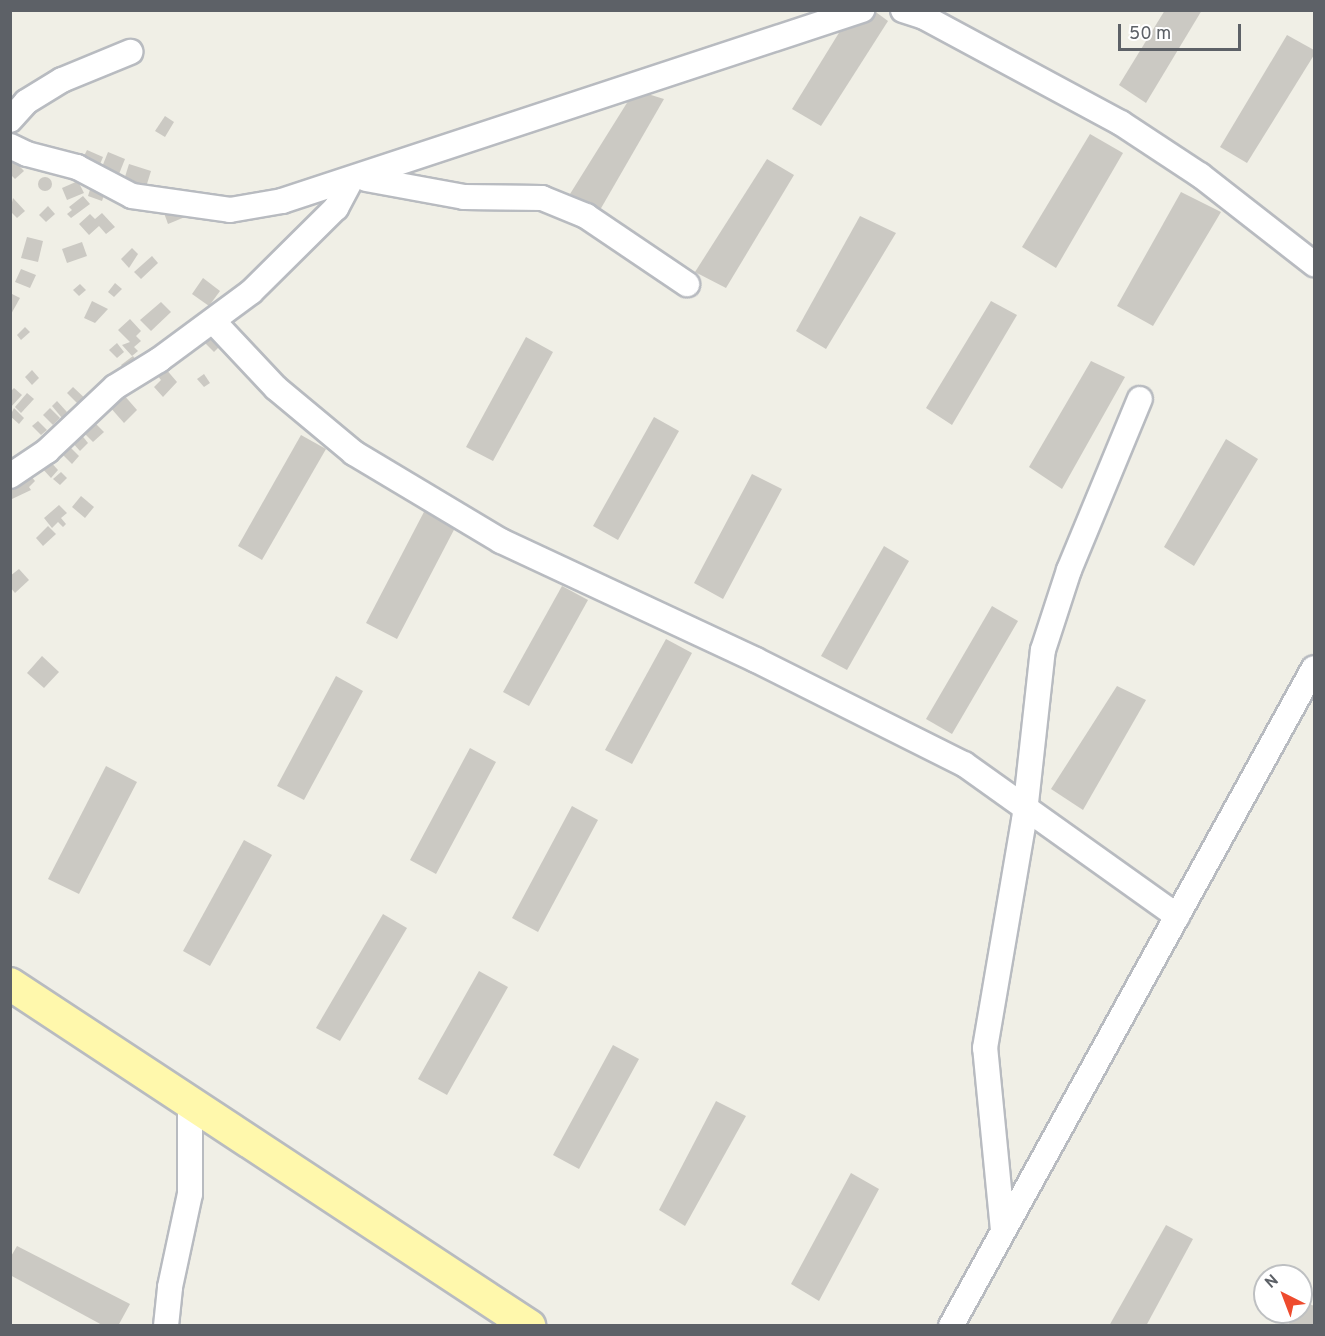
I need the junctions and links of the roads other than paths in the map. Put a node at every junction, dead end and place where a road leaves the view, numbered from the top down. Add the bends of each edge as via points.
1 (862, 10) edge
2 (903, 10) edge
3 (130, 52) dead end
4 (10, 120) edge
5 (10, 146) edge
6 (355, 180) junction
7 (1314, 264) edge
8 (687, 284) dead end
9 (213, 321) junction
10 (1140, 399) dead end
11 (10, 476) edge
12 (1314, 668) edge
13 (1026, 806) junction
14 (1177, 916) junction
15 (10, 984) edge
16 (190, 1104) junction
17 (1003, 1230) junction
18 (166, 1326) edge
19 (529, 1326) edge
20 (951, 1326) edge

1 - 6 street
2 - 7 street via 924,16 1120,123 1200,175
3 - 4 street via 62,80 26,102
5 - 6 street via 77,167 132,196 230,210 282,201
6 - 8 street via 464,196 542,198 586,216
6 - 9 street via 321,223 251,292
9 - 11 street via 115,387 47,451
9 - 13 street via 276,388 354,453 456,515 584,582 875,717 964,764
10 - 13 street via 1069,570 1043,650
12 - 14 street
13 - 14 street
13 - 17 street via 985,1048
14 - 17 street
15 - 16 main road
16 - 18 street via 190,1194 170,1287
16 - 19 main road
17 - 20 street

